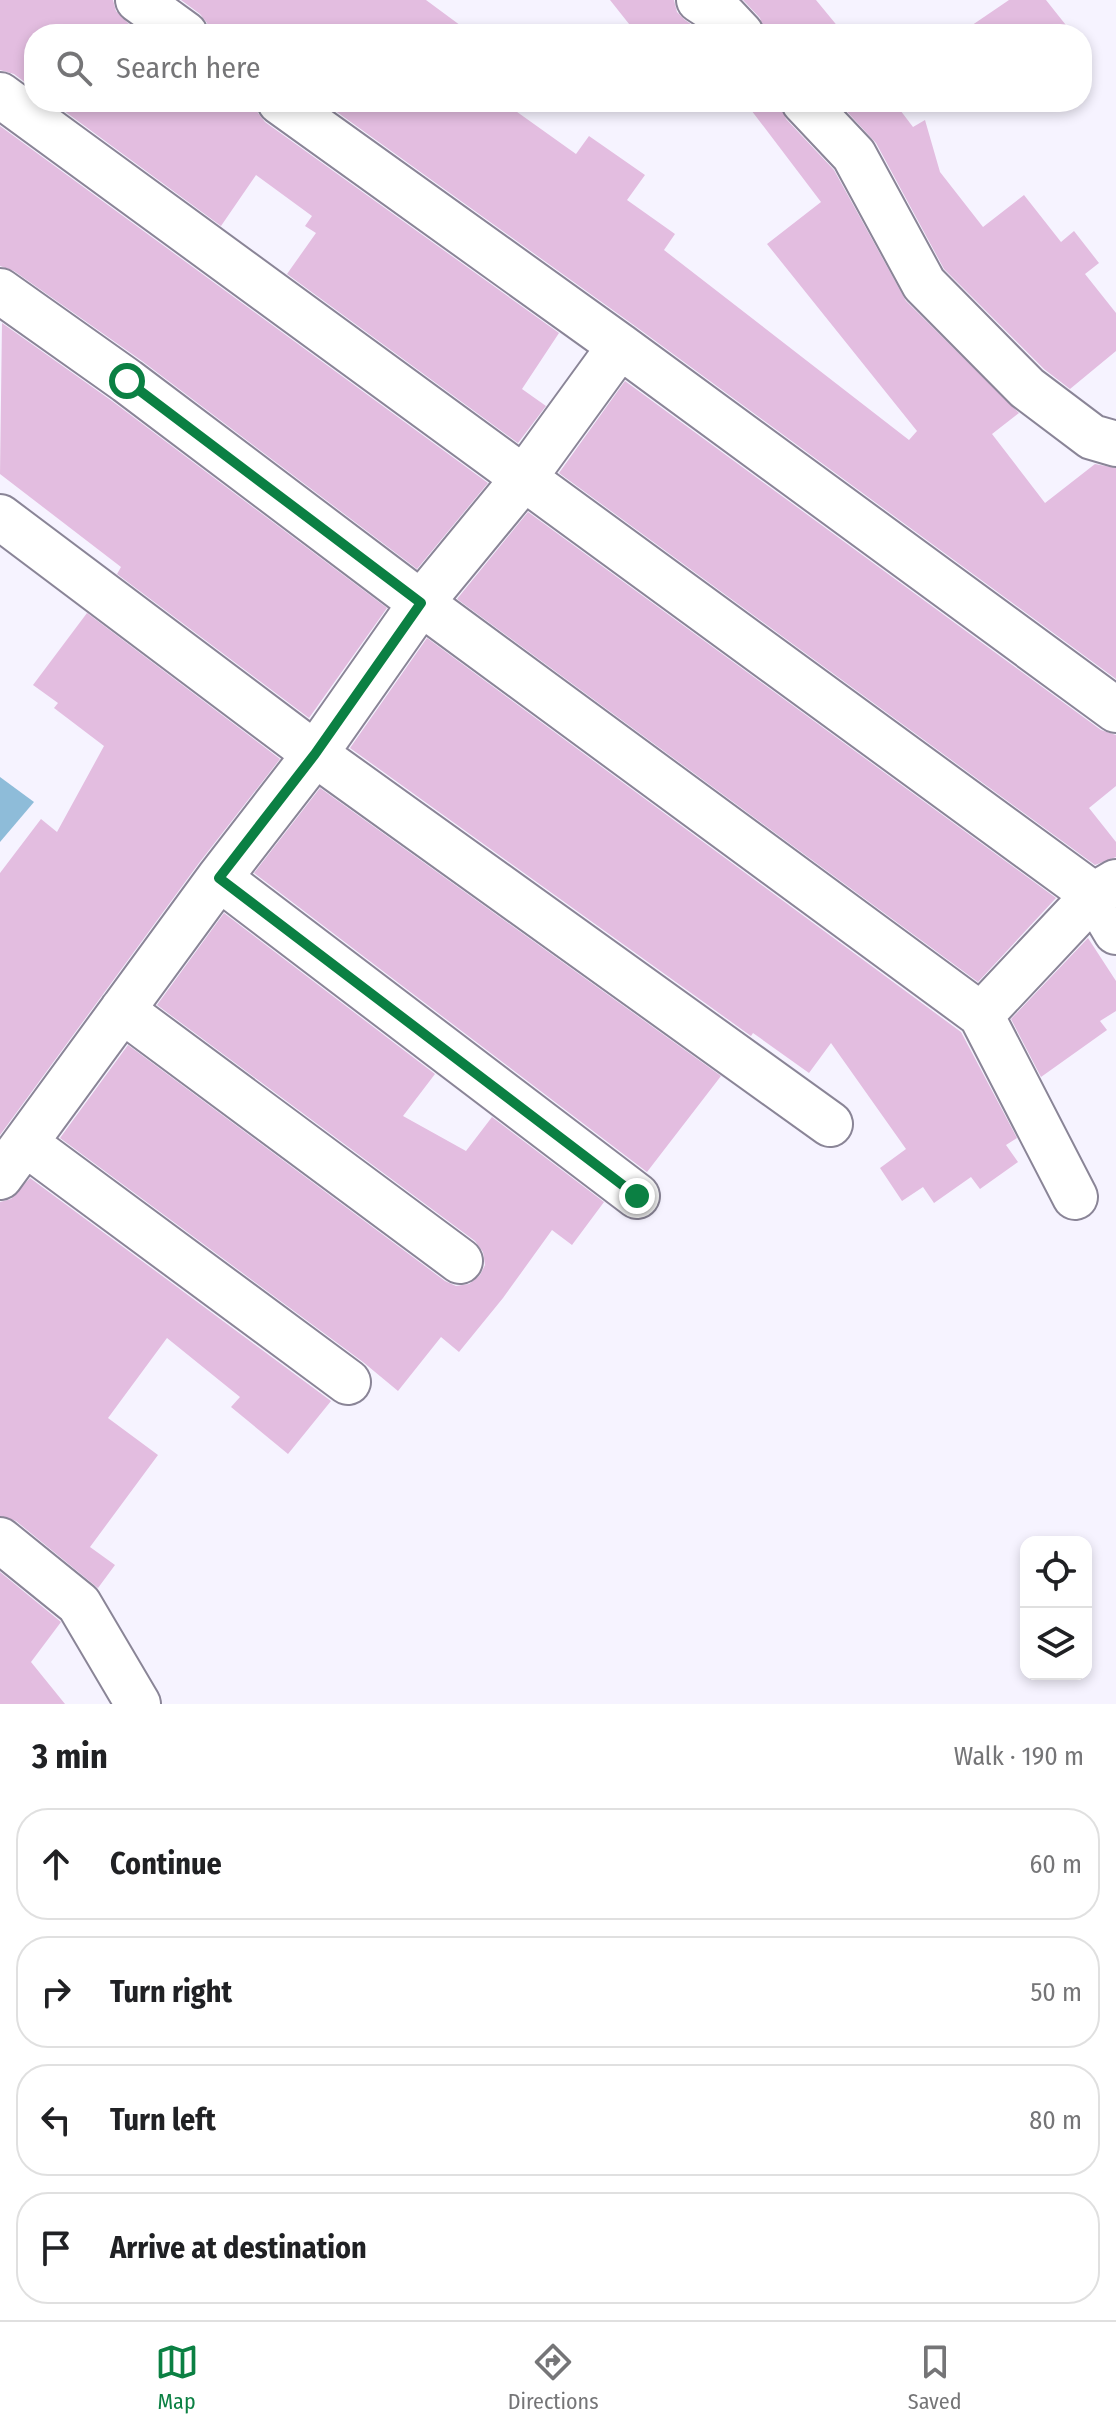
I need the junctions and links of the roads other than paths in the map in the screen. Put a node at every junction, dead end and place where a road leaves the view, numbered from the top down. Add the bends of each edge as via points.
1 (138, 0) edge
2 (699, 0) edge
3 (171, 24) edge
4 (732, 24) edge
5 (0, 95) edge
6 (294, 112) edge
7 (813, 112) edge
8 (0, 291) edge
9 (620, 346) junction
10 (1116, 444) edge
11 (524, 478) junction
12 (0, 517) edge
13 (421, 603) junction
14 (1116, 710) edge
15 (315, 754) junction
16 (219, 878) junction
17 (1109, 903) edge
18 (122, 1010) junction
19 (981, 1015) junction
20 (830, 1124) dead end
21 (12, 1160) edge
22 (637, 1196) dead end
23 (1075, 1197) dead end
24 (460, 1261) dead end
25 (348, 1382) dead end
26 (0, 1540) edge
27 (138, 1704) edge

1 - 3 street
2 - 4 street
5 - 11 street
6 - 9 street
7 - 10 street via 854,155 924,284 1027,388 1092,437
8 - 13 street
9 - 11 street
9 - 14 street
11 - 13 street
11 - 17 street
12 - 15 street
13 - 15 street
13 - 19 street
15 - 16 street
15 - 20 street
16 - 18 street
16 - 22 street
17 - 19 street
18 - 21 street
18 - 24 street
19 - 23 street
21 - 25 street
26 - 27 street via 79,1604

